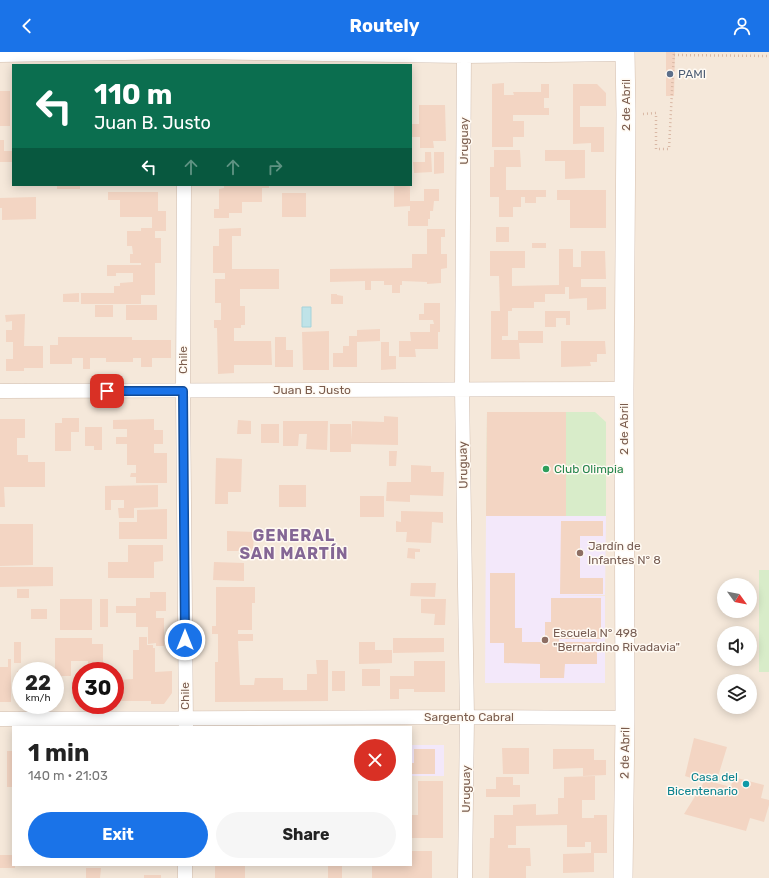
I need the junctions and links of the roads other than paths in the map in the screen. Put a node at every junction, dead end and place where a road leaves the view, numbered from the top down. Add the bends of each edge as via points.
1 (185, 52) edge
2 (625, 53) edge
3 (464, 54) edge
4 (0, 55) edge
5 (185, 64) edge
6 (184, 186) edge
7 (624, 388) junction
8 (462, 389) junction
9 (0, 391) edge
10 (183, 391) junction
11 (466, 717) junction
12 (625, 718) junction
13 (0, 719) edge
14 (186, 723) edge
15 (185, 866) edge
16 (185, 878) edge
17 (465, 878) edge
18 (623, 878) edge

1 - 3 street
1 - 4 street
1 - 5 street
2 - 3 street
2 - 7 main road, 2 de Abril
3 - 8 street, Uruguay
6 - 10 street, Chile
7 - 8 street, Juan B. Justo
7 - 12 main road, 2 de Abril
8 - 10 street, Juan B. Justo
8 - 11 street, Uruguay
9 - 10 street, Juan B. Justo
10 - 14 street, Chile
11 - 12 street, Sargento Cabral
11 - 14 street, Sargento Cabral
11 - 17 street, Uruguay
12 - 18 main road, 2 de Abril
13 - 14 street, Sargento Cabral
15 - 16 street

